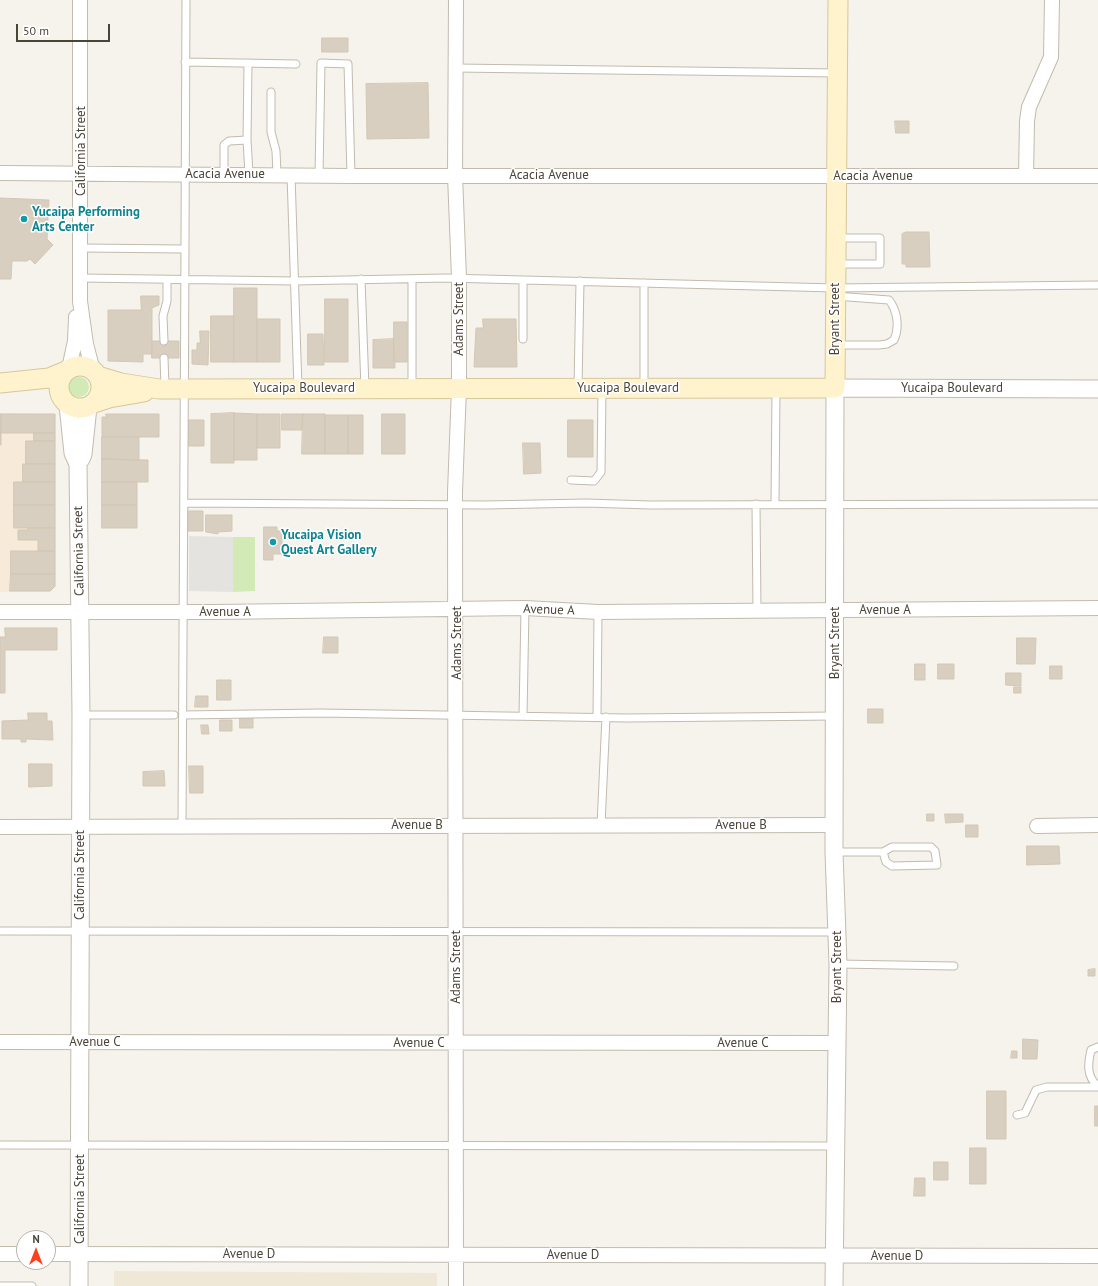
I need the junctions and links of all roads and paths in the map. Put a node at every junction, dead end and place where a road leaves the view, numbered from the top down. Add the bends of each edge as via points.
1 (80, 0) edge
2 (186, 0) edge
3 (456, 0) edge
4 (838, 0) edge
5 (1052, 0) edge
6 (185, 62) junction
7 (248, 63) junction
8 (296, 64) dead end
9 (456, 68) junction
10 (837, 73) junction
11 (271, 92) dead end
12 (248, 140) junction
13 (0, 173) edge
14 (81, 173) junction
15 (184, 174) junction
16 (224, 174) junction
17 (249, 174) junction
18 (277, 174) junction
19 (291, 175) junction
20 (319, 175) junction
21 (455, 175) junction
22 (351, 176) junction
23 (836, 176) junction
24 (1026, 176) junction
25 (1098, 176) edge
26 (835, 238) junction
27 (81, 248) junction
28 (184, 249) junction
29 (835, 264) junction
30 (80, 278) junction
31 (412, 278) junction
32 (459, 278) junction
33 (184, 279) junction
34 (361, 279) junction
35 (168, 280) junction
36 (523, 280) junction
37 (295, 282) junction
38 (580, 282) junction
39 (644, 283) junction
40 (1098, 285) edge
41 (835, 292) junction
42 (80, 301) junction
43 (523, 339) dead end
44 (164, 341) dead end
45 (835, 345) junction
46 (164, 358) dead end
47 (68, 370) junction
48 (95, 373) junction
49 (0, 383) edge
50 (186, 388) junction
51 (298, 388) junction
52 (365, 388) junction
53 (412, 388) junction
54 (459, 388) junction
55 (578, 388) junction
56 (602, 388) junction
57 (644, 388) junction
58 (776, 388) junction
59 (835, 388) junction
60 (162, 389) junction
61 (1098, 389) edge
62 (0, 390) edge
63 (66, 403) junction
64 (91, 405) junction
65 (78, 464) junction
66 (572, 480) dead end
67 (184, 503) junction
68 (835, 503) junction
69 (456, 504) junction
70 (756, 504) junction
71 (775, 504) junction
72 (1098, 504) edge
73 (525, 608) junction
74 (1098, 608) edge
75 (456, 610) junction
76 (757, 610) junction
77 (835, 610) junction
78 (80, 611) junction
79 (0, 612) edge
80 (183, 612) junction
81 (598, 612) junction
82 (80, 715) junction
83 (174, 715) dead end
84 (183, 715) junction
85 (457, 715) junction
86 (523, 716) junction
87 (835, 716) junction
88 (597, 717) junction
89 (606, 717) junction
90 (79, 825) junction
91 (182, 825) junction
92 (455, 825) junction
93 (601, 825) junction
94 (835, 825) junction
95 (1098, 825) edge
96 (1037, 826) dead end
97 (0, 827) edge
98 (834, 852) junction
99 (883, 852) junction
100 (0, 931) edge
101 (456, 931) junction
102 (80, 932) junction
103 (838, 932) junction
104 (838, 964) junction
105 (954, 966) dead end
106 (0, 1042) edge
107 (80, 1042) junction
108 (456, 1043) junction
109 (837, 1043) junction
110 (1098, 1047) edge
111 (1098, 1086) edge
112 (1017, 1115) dead end
113 (80, 1144) junction
114 (0, 1145) edge
115 (456, 1145) junction
116 (836, 1146) junction
117 (0, 1254) edge
118 (16, 1254) edge
119 (56, 1254) edge
120 (80, 1254) junction
121 (456, 1255) junction
122 (834, 1256) junction
123 (1098, 1256) edge
124 (0, 1286) edge
125 (32, 1286) edge
126 (79, 1286) edge
127 (456, 1286) edge
128 (834, 1286) edge

1 - 14 street, California Street
2 - 6 lane
3 - 9 street, Adams Street
4 - 10 main road, Bryant Street
5 - 24 street via 1050,57 1029,107
6 - 7 lane
6 - 15 lane
7 - 8 lane
7 - 12 lane
9 - 10 lane
9 - 21 street, Adams Street
10 - 23 main road, Bryant Street
11 - 18 lane via 271,132 276,151
12 - 16 lane via 229,141 224,145
12 - 17 lane
13 - 14 street, Acacia Avenue
14 - 15 street, Acacia Avenue
14 - 27 street, California Street
15 - 16 street, Acacia Avenue
15 - 28 lane
16 - 17 street, Acacia Avenue
17 - 18 street, Acacia Avenue
18 - 19 street, Acacia Avenue
19 - 20 street, Acacia Avenue
19 - 37 lane
20 - 22 street, Acacia Avenue
20 - 22 lane via 321,63 348,64
21 - 22 street, Acacia Avenue
21 - 23 street, Acacia Avenue
21 - 32 street, Adams Street
23 - 24 street, Acacia Avenue
23 - 26 main road, Bryant Street
24 - 25 street, Acacia Avenue
26 - 29 main road, Bryant Street
26 - 29 lane via 880,238 880,264
27 - 28 lane
27 - 30 street, California Street
28 - 33 lane
29 - 41 main road, Bryant Street
30 - 35 lane
30 - 42 street, California Street
31 - 32 lane
31 - 34 lane
31 - 53 lane
32 - 36 lane
32 - 54 street, Adams Street
33 - 35 lane
33 - 37 lane
33 - 50 lane
34 - 37 lane
34 - 52 lane
35 - 44 lane via 163,316
36 - 38 lane
36 - 43 lane
37 - 51 lane
38 - 39 lane
38 - 55 lane
39 - 41 lane
39 - 57 lane
40 - 41 lane
41 - 45 main road, Bryant Street
41 - 45 lane via 889,300 895,310 897,328 894,340 886,344
42 - 47 street, California Street
42 - 48 street, California Street via 86,344
45 - 59 main road, Bryant Street
46 - 60 lane
47 - 48 main road via 81,366
47 - 49 main road via 49,378
47 - 63 main road via 59,382 60,395
48 - 60 main road, Yucaipa Boulevard via 120,383
48 - 64 main road via 101,390
50 - 51 main road, Yucaipa Boulevard
50 - 60 main road, Yucaipa Boulevard
50 - 67 lane
51 - 52 main road, Yucaipa Boulevard
52 - 53 main road, Yucaipa Boulevard
53 - 54 main road, Yucaipa Boulevard
54 - 55 main road, Yucaipa Boulevard
54 - 69 street, Adams Street
55 - 56 main road, Yucaipa Boulevard
56 - 57 main road, Yucaipa Boulevard
56 - 66 lane via 601,472 594,481
57 - 58 main road, Yucaipa Boulevard
58 - 59 main road, Yucaipa Boulevard
58 - 71 lane
59 - 61 street, Yucaipa Boulevard
59 - 68 street, Bryant Street
60 - 64 main road, Yucaipa Boulevard via 109,398
62 - 63 main road via 42,392
63 - 64 main road via 78,409
63 - 65 street, California Street via 73,453
64 - 65 street, California Street via 84,454
65 - 78 street, California Street
67 - 69 lane
67 - 80 lane
68 - 71 lane
68 - 72 lane
68 - 77 street, Bryant Street
69 - 70 lane
69 - 75 street, Adams Street
70 - 71 lane
70 - 76 lane
73 - 75 street, Avenue A
73 - 81 street, Avenue A
73 - 86 lane
74 - 77 street, Avenue A
75 - 80 street, Avenue A
75 - 85 street, Adams Street
76 - 77 street, Avenue A
76 - 81 street, Avenue A
77 - 87 street, Bryant Street
78 - 79 street, Avenue A
78 - 80 street, Avenue A
78 - 82 street, California Street
80 - 84 lane
81 - 88 lane
82 - 83 lane
82 - 90 street, California Street
84 - 85 lane
84 - 91 lane
85 - 86 lane
85 - 92 street, Adams Street
86 - 88 lane
87 - 89 lane
87 - 94 street, Bryant Street
88 - 89 lane
89 - 93 lane
90 - 91 street, Avenue B
90 - 97 street, Avenue B
90 - 102 street, California Street
91 - 92 street, Avenue B
92 - 93 street, Avenue B
92 - 101 street, Adams Street
93 - 94 street, Avenue B
94 - 98 street, Bryant Street
95 - 96 street
98 - 99 lane
98 - 103 street, Bryant Street
99 - 99 lane via 892,847 931,848 935,851 937,865 892,866 886,862
100 - 102 lane
101 - 102 lane
101 - 103 lane
101 - 108 street, Adams Street
102 - 107 street, California Street
103 - 104 street, Bryant Street
104 - 105 lane
104 - 109 street, Bryant Street
106 - 107 street, Avenue C
107 - 108 street, Avenue C
107 - 113 street, California Street
108 - 109 street, Avenue C
108 - 115 street, Adams Street
109 - 116 street, Bryant Street
110 - 111 lane via 1091,1050 1089,1060 1089,1073
111 - 112 lane via 1047,1087 1036,1090 1025,1113
113 - 114 lane
113 - 115 lane
113 - 120 street, California Street
115 - 116 lane
115 - 121 street, Adams Street
116 - 122 street, Bryant Street
117 - 118 street
119 - 120 street, Avenue D
120 - 121 street, Avenue D
120 - 126 street, California Street
121 - 122 street, Avenue D
121 - 127 street, Adams Street
122 - 123 street, Avenue D
122 - 128 street, Bryant Street
124 - 125 lane

